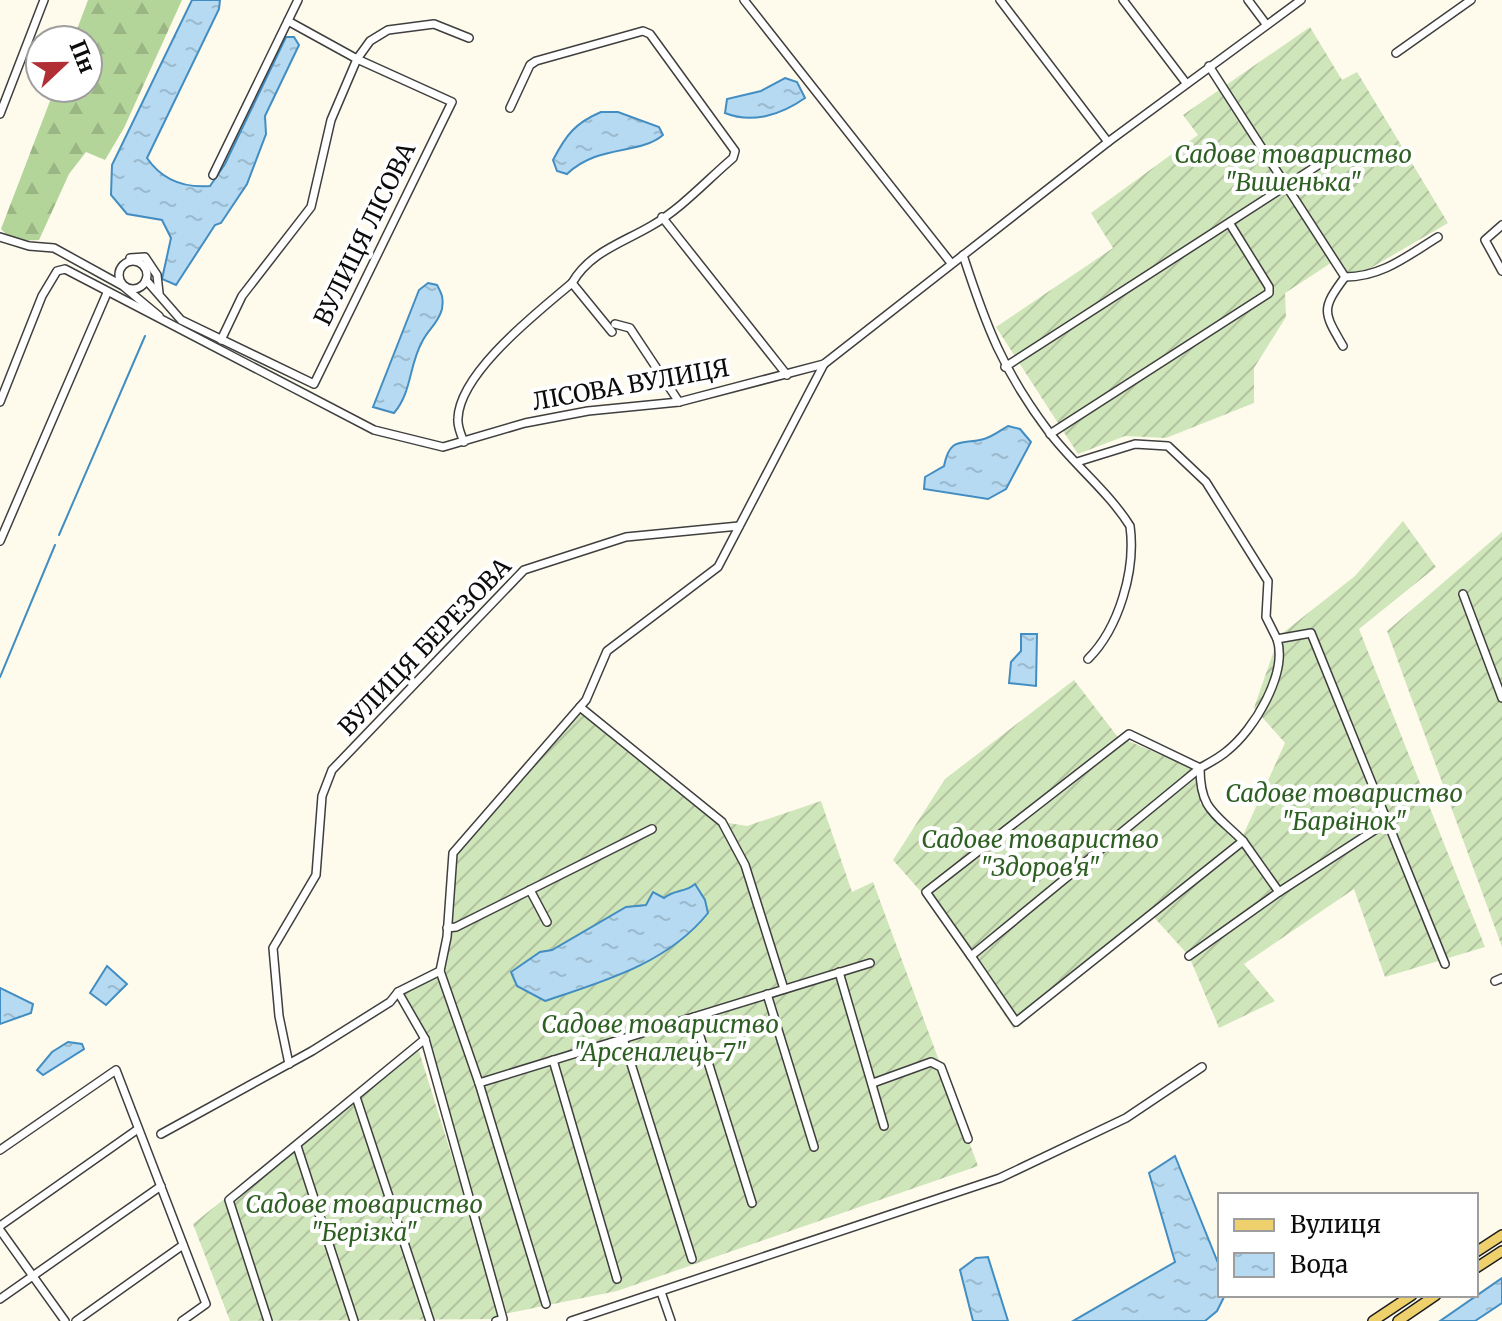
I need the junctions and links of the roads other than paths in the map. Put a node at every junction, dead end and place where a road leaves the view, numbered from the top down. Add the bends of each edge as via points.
1 (44, 0) edge
2 (298, 0) edge
3 (744, 0) edge
4 (1000, 0) edge
5 (1123, 0) edge
6 (1248, 0) edge
7 (1301, 0) edge
8 (1471, 0) edge
9 (288, 21) junction
10 (1266, 24) junction
11 (469, 38) dead end
12 (1396, 53) dead end
13 (357, 59) junction
14 (1209, 66) junction
15 (1186, 83) junction
16 (510, 108) dead end
17 (0, 114) edge
18 (1108, 142) junction
19 (1340, 151) dead end
20 (213, 175) dead end
21 (1289, 186) junction
22 (662, 217) junction
23 (1230, 224) junction
24 (1502, 225) edge
25 (0, 237) edge
26 (1438, 237) dead end
27 (963, 255) junction
28 (125, 262) junction
29 (951, 263) junction
30 (1502, 271) edge
31 (1345, 277) junction
32 (145, 282) junction
33 (572, 283) junction
34 (123, 286) junction
35 (107, 293) junction
36 (159, 295) junction
37 (148, 307) junction
38 (162, 319) junction
39 (221, 340) junction
40 (1343, 346) dead end
41 (824, 364) junction
42 (1005, 367) junction
43 (787, 375) junction
44 (0, 402) edge
45 (679, 402) junction
46 (1050, 434) junction
47 (464, 442) junction
48 (1077, 462) junction
49 (739, 526) junction
50 (0, 541) edge
51 (1463, 594) dead end
52 (1277, 639) junction
53 (1088, 659) dead end
54 (1502, 698) edge
55 (580, 707) junction
56 (1200, 768) junction
57 (1387, 822) junction
58 (652, 829) dead end
59 (1243, 841) junction
60 (530, 890) junction
61 (1279, 892) junction
62 (547, 922) dead end
63 (447, 928) junction
64 (971, 956) junction
65 (1189, 956) dead end
66 (870, 963) dead end
67 (1445, 964) dead end
68 (440, 971) junction
69 (839, 972) junction
70 (784, 989) junction
71 (398, 992) junction
72 (767, 994) junction
73 (694, 1017) junction
74 (623, 1038) junction
75 (425, 1039) junction
76 (553, 1060) junction
77 (289, 1064) junction
78 (1202, 1067) dead end
79 (479, 1083) junction
80 (873, 1083) junction
81 (356, 1097) junction
82 (884, 1126) dead end
83 (138, 1129) junction
84 (161, 1134) dead end
85 (968, 1139) dead end
86 (297, 1146) junction
87 (814, 1147) dead end
88 (0, 1150) edge
89 (161, 1186) junction
90 (752, 1203) dead end
91 (0, 1228) edge
92 (1502, 1235) edge
93 (183, 1245) junction
94 (1478, 1251) edge
95 (1502, 1251) edge
96 (692, 1259) dead end
97 (1478, 1267) edge
98 (33, 1276) junction
99 (617, 1279) dead end
100 (661, 1292) junction
101 (1409, 1297) edge
102 (1433, 1297) edge
103 (0, 1299) edge
104 (546, 1304) dead end
105 (65, 1321) edge
106 (76, 1321) edge
107 (182, 1321) edge
108 (268, 1321) edge
109 (354, 1321) edge
110 (430, 1321) edge
111 (496, 1321) edge
112 (571, 1321) edge
113 (671, 1321) edge
114 (1373, 1321) edge
115 (1398, 1321) edge

1 - 17 street
2 - 9 street
3 - 29 street
4 - 18 street
5 - 15 street
6 - 10 street
7 - 10 street, ЛІСОВА ВУЛИЦЯ
8 - 12 street
9 - 13 street
9 - 20 street
10 - 14 street, ЛІСОВА ВУЛИЦЯ
11 - 13 street via 434,24 388,30 370,41
13 - 39 street via 331,120 311,207 242,296
13 - 39 street, ВУЛИЦЯ ЛІСОВА via 452,102 314,384
14 - 15 street, ЛІСОВА ВУЛИЦЯ
14 - 21 street
15 - 18 street, ЛІСОВА ВУЛИЦЯ
16 - 22 street via 536,61 643,31 650,34 735,151
18 - 27 street, ЛІСОВА ВУЛИЦЯ
19 - 21 street
21 - 23 street
21 - 31 street
22 - 33 street via 619,240 579,271
22 - 43 street
23 - 42 street
23 - 46 street via 1269,293
24 - 30 street via 1485,240
25 - 34 street via 54,248
26 - 31 street via 1384,271
27 - 29 street, ЛІСОВА ВУЛИЦЯ
27 - 42 street
28 - 32 street via 140,262
28 - 34 street via 118,274
28 - 36 street via 145,257 157,275
29 - 41 street, ЛІСОВА ВУЛИЦЯ
31 - 40 street via 1327,301 1326,317
32 - 34 street via 132,289
32 - 36 street
32 - 37 street
33 - 45 street via 613,328 630,328
33 - 47 street via 515,331 479,371 459,411
34 - 37 street
35 - 38 street
35 - 44 street via 65,269 57,271
35 - 50 street
36 - 39 street via 181,320
37 - 38 street
38 - 47 street, ЛІСОВА ВУЛИЦЯ via 374,430 443,447
41 - 43 street, ЛІСОВА ВУЛИЦЯ
41 - 49 street
42 - 46 street
43 - 45 street, ЛІСОВА ВУЛИЦЯ
45 - 47 street, ЛІСОВА ВУЛИЦЯ via 588,411
46 - 48 street
48 - 52 street via 1135,444 1168,446 1206,482 1268,581 1266,617
48 - 53 street via 1124,517 1131,536 1118,610
49 - 55 street via 718,567 607,651
49 - 77 street, ВУЛИЦЯ БЕРЕЗОВА via 626,537 524,570 332,770 322,796 316,875 273,948
51 - 54 street
52 - 56 street via 1280,662 1261,712 1229,750
52 - 57 street via 1311,633
55 - 63 street via 453,853
55 - 70 street via 722,822 745,865
56 - 59 street via 1204,803
56 - 64 street
56 - 64 street via 1129,734 926,892
57 - 61 street
57 - 67 street
58 - 60 street
59 - 61 street
59 - 64 street via 1016,1022
60 - 62 street
60 - 63 street
61 - 65 street
63 - 68 street
66 - 69 street
68 - 71 street
68 - 79 street
69 - 70 street
69 - 80 street
70 - 72 street
71 - 75 street
71 - 77 street
72 - 73 street
72 - 87 street
73 - 74 street
73 - 90 street
74 - 76 street
74 - 96 street
75 - 81 street
75 - 111 street via 503,1319
76 - 79 street
76 - 99 street
77 - 84 street
78 - 100 street via 1126,1118 1000,1178
79 - 104 street
80 - 82 street
80 - 85 street via 931,1062 941,1067
81 - 86 street
81 - 110 street
83 - 88 street via 116,1070
83 - 89 street
83 - 91 street
86 - 108 street via 229,1200
86 - 109 street
89 - 93 street
89 - 98 street
91 - 98 street
92 - 94 main road
93 - 106 street
93 - 107 street via 206,1304
95 - 97 main road
98 - 103 street
98 - 105 street
100 - 112 street
100 - 113 street
101 - 114 main road
102 - 115 main road

